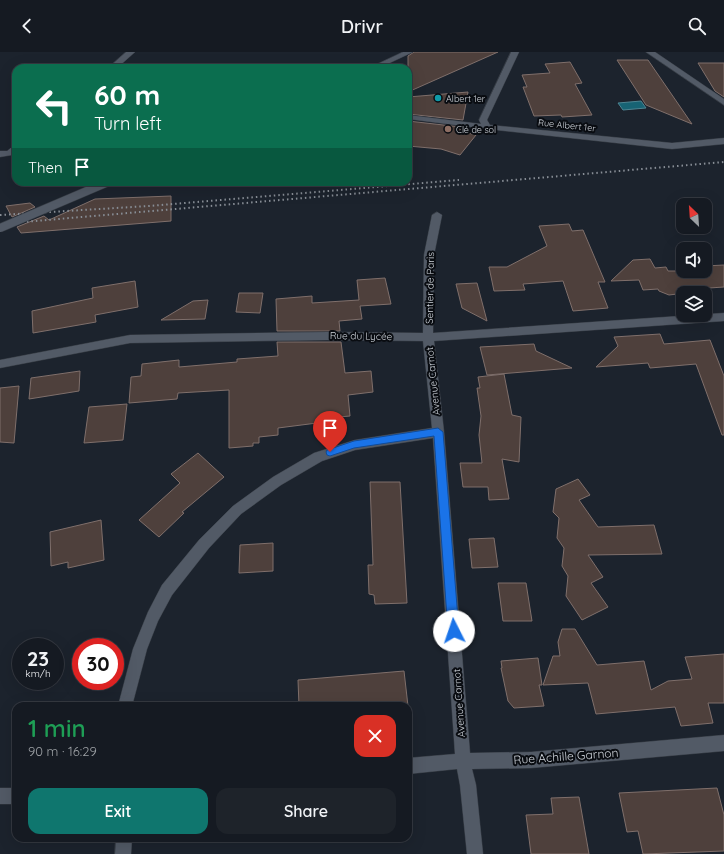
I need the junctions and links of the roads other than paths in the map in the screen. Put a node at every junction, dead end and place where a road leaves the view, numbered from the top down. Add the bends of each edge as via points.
1 (131, 52) edge
2 (410, 52) edge
3 (516, 52) edge
4 (650, 52) edge
5 (117, 64) edge
6 (382, 64) edge
7 (724, 102) edge
8 (412, 118) edge
9 (487, 127) junction
10 (724, 141) edge
11 (12, 151) edge
12 (0, 154) edge
13 (99, 186) edge
14 (437, 215) dead end
15 (0, 228) edge
16 (724, 317) edge
17 (428, 337) junction
18 (0, 364) edge
19 (438, 432) junction
20 (126, 702) edge
21 (724, 743) edge
22 (463, 761) junction
23 (412, 766) edge
24 (0, 796) edge
25 (12, 796) edge
26 (124, 842) edge
27 (122, 854) edge
28 (475, 854) edge

1 - 5 street
2 - 6 street
3 - 9 street via 483,120
4 - 7 street
8 - 9 street, Rue Albert 1er
9 - 10 street, Rue Albert 1er via 672,146
11 - 12 street
13 - 15 street, bridge
14 - 17 street, Sentier de Paris via 429,255
16 - 17 street, Rue du Lycée
17 - 18 street, Rue du Lycée via 130,339
17 - 19 street, Avenue Carnot
19 - 20 street via 354,444 318,456 237,510 204,544 167,590 140,649
19 - 22 street, Avenue Carnot
21 - 22 street, Rue Achille Garnon via 531,760
22 - 23 street, Rue Achille Garnon
22 - 28 street, Avenue Carnot
24 - 25 street
26 - 27 street

